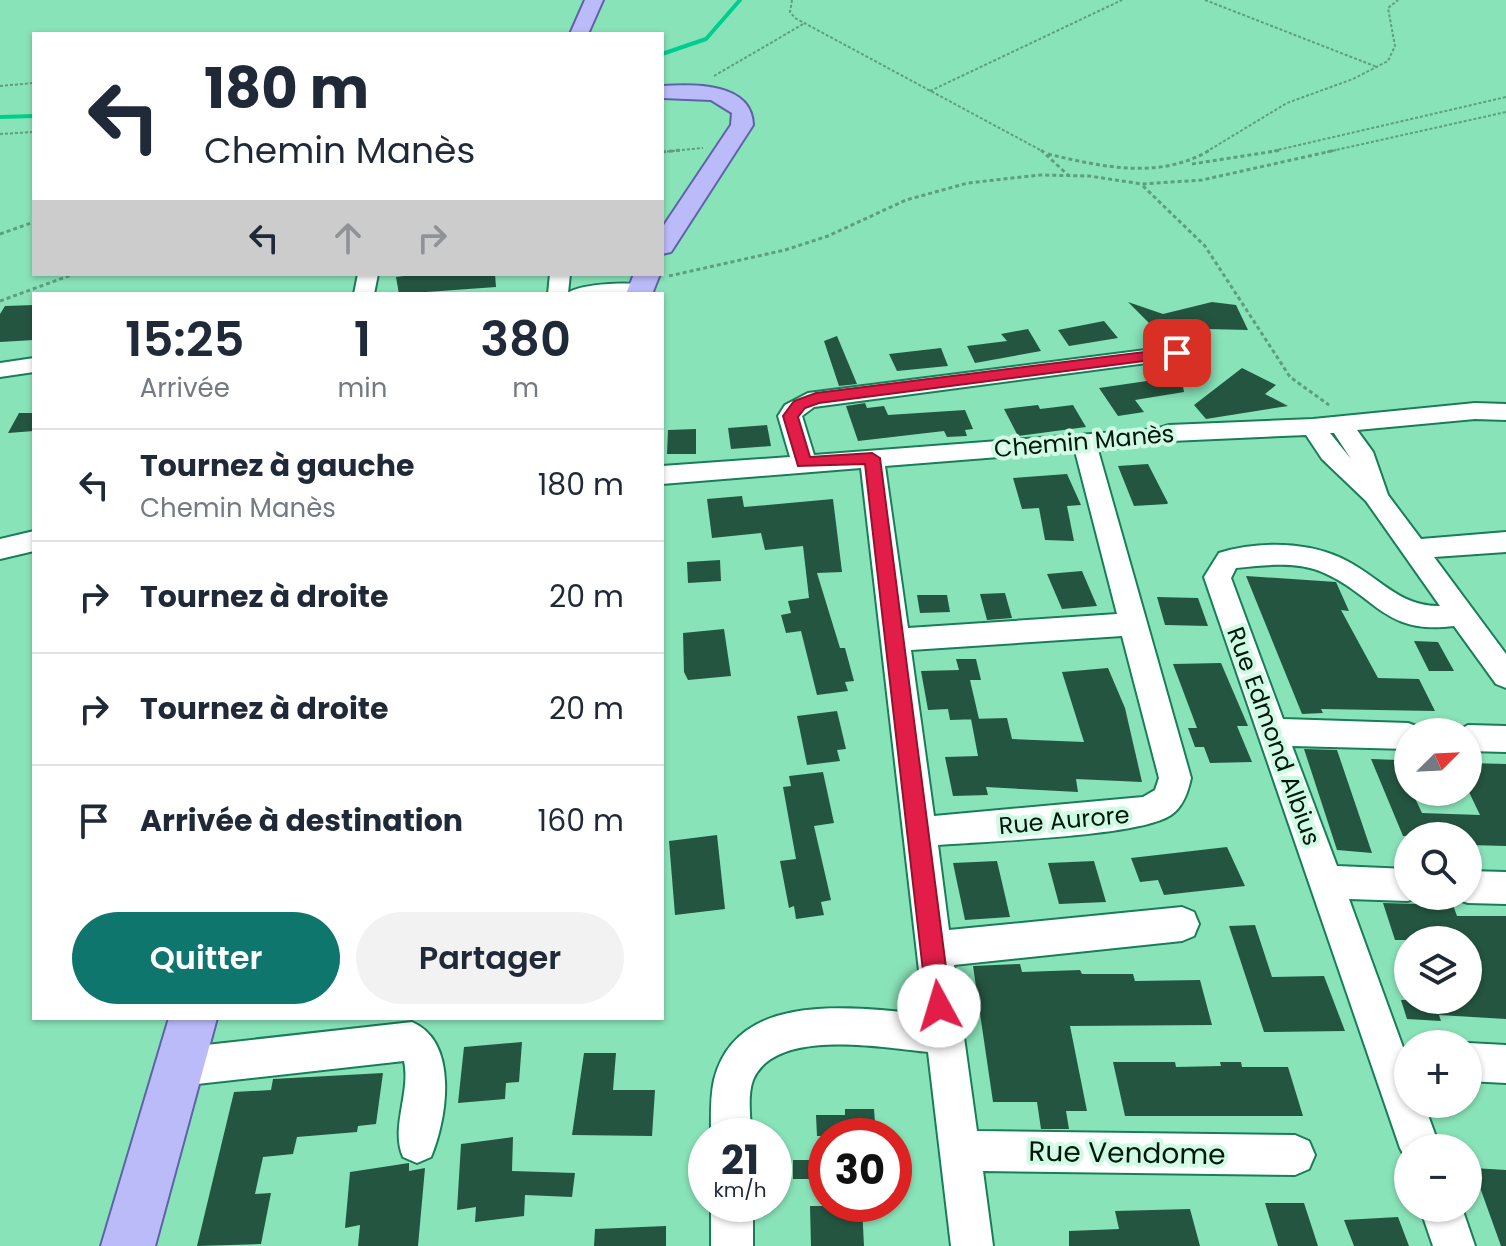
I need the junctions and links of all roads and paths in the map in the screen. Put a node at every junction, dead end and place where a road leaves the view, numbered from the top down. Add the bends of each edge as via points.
1 (594, 0) edge
2 (792, 0) edge
3 (1122, 0) edge
4 (1205, 0) edge
5 (1398, 0) edge
6 (805, 23) junction
7 (580, 32) edge
8 (1377, 67) junction
9 (32, 83) edge
10 (0, 86) edge
11 (689, 91) junction
12 (930, 91) junction
13 (664, 92) edge
14 (1506, 97) edge
15 (1506, 112) edge
16 (32, 132) edge
17 (0, 134) edge
18 (727, 148) junction
19 (664, 152) edge
20 (1048, 154) junction
21 (1185, 165) junction
22 (1068, 175) junction
23 (1142, 184) junction
24 (32, 223) edge
25 (0, 234) edge
26 (664, 244) edge
27 (69, 276) edge
28 (642, 284) edge
29 (591, 292) edge
30 (0, 301) edge
31 (1177, 353) dead end
32 (32, 365) edge
33 (0, 370) edge
34 (1506, 414) edge
35 (1343, 421) junction
36 (1315, 431) junction
37 (1084, 442) junction
38 (872, 458) junction
39 (804, 462) junction
40 (664, 475) edge
41 (1376, 497) junction
42 (32, 541) edge
43 (1506, 542) edge
44 (0, 549) edge
45 (1413, 549) junction
46 (1459, 614) junction
47 (1133, 624) junction
48 (894, 640) junction
49 (1506, 676) edge
50 (1274, 732) junction
51 (1394, 736) edge
52 (1482, 738) edge
53 (1506, 739) edge
54 (918, 832) junction
55 (1325, 882) junction
56 (1394, 884) edge
57 (1482, 887) edge
58 (1506, 888) edge
59 (1182, 924) dead end
60 (933, 949) junction
61 (192, 1020) edge
62 (942, 1034) junction
63 (1394, 1048) edge
64 (1482, 1063) edge
65 (1506, 1064) edge
66 (179, 1067) junction
67 (732, 1118) edge
68 (417, 1143) dead end
69 (959, 1151) junction
70 (1295, 1155) dead end
71 (732, 1222) edge
72 (1446, 1222) edge
73 (128, 1246) edge
74 (732, 1246) edge
75 (972, 1246) edge
76 (1454, 1246) edge

1 - 7 main road
2 - 6 path via 790,12
3 - 12 path
4 - 8 path
5 - 8 path via 1386,14 1396,51
6 - 11 path
6 - 12 path
8 - 21 path via 1287,103
9 - 10 path
11 - 13 main road
11 - 18 main road via 722,96 741,108 742,125
12 - 20 path
14 - 21 path via 1282,150
15 - 23 path via 1242,173
16 - 17 path
18 - 19 path
18 - 26 main road
20 - 21 path via 1110,169
20 - 22 path
22 - 23 path
22 - 28 path via 1005,178 934,191 785,250
23 - 35 path via 1207,248 1290,378
24 - 25 path
27 - 30 path
28 - 29 street
31 - 39 street via 808,400 790,416
32 - 33 street
34 - 35 street, Chemin Manès via 1449,426
35 - 36 street, Chemin Manès
35 - 41 street via 1361,452
36 - 37 street, Chemin Manès
36 - 41 street
37 - 38 street, Chemin Manès
37 - 47 street, Rue Aurore
38 - 39 street, Chemin Manès
38 - 48 street
39 - 40 street, Chemin Manès
41 - 45 street
42 - 44 street
43 - 45 street
45 - 46 street
46 - 49 street
46 - 50 street, Rue Edmond Albius via 1401,614 1339,568 1315,559 1228,560 1217,577
47 - 48 street
47 - 54 street, Rue Aurore via 1175,778 1166,802 1145,812
48 - 54 street
50 - 51 street
50 - 55 street, Rue Edmond Albius
52 - 53 street
54 - 60 street
55 - 56 street
55 - 63 street, Rue Edmond Albius
57 - 58 street
59 - 60 street
60 - 62 street
61 - 66 main road
62 - 67 street via 798,1027 773,1034 752,1049 735,1073
62 - 69 street
64 - 65 street
66 - 68 street via 412,1041 424,1058 425,1073
66 - 73 main road
69 - 70 street, Rue Vendome
69 - 75 street
71 - 74 street
72 - 76 street

